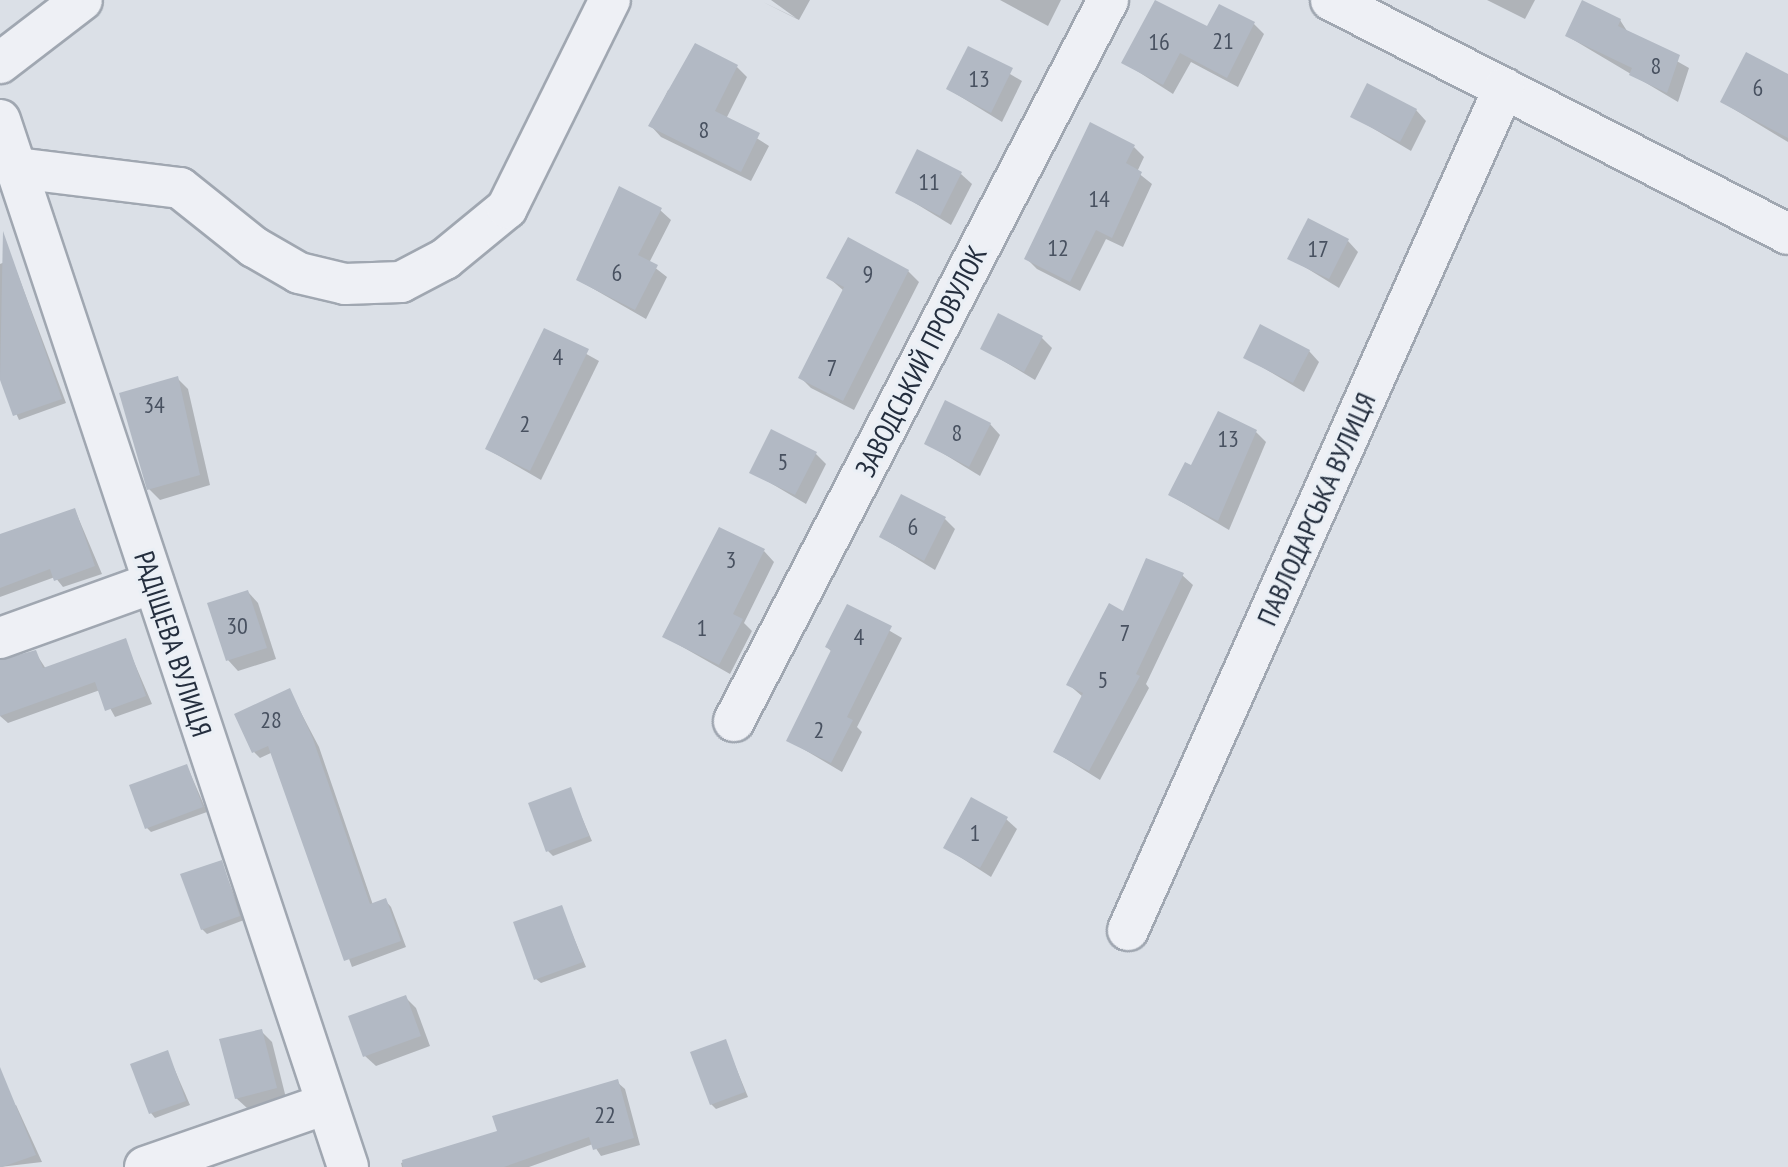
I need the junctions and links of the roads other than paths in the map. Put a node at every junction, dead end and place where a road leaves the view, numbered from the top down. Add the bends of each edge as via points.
1 (82, 0) edge
2 (610, 0) edge
3 (1108, 0) edge
4 (1331, 0) edge
5 (0, 63) edge
6 (1504, 88) junction
7 (0, 120) edge
8 (17, 168) junction
9 (1788, 234) edge
10 (153, 583) junction
11 (0, 638) edge
12 (734, 721) dead end
13 (1128, 930) dead end
14 (326, 1104) junction
15 (145, 1167) edge
16 (348, 1167) edge

1 - 5 street
2 - 8 street via 507,208 445,259 401,282 345,284 299,273 254,247 180,188
3 - 12 street, ЗАВОДСЬКИЙ ПРОВУЛОК
4 - 6 street
6 - 9 street
6 - 13 street, ПАВЛОДАРСЬКА ВУЛИЦЯ
7 - 8 street, РАДІЩЕВА ВУЛИЦЯ
8 - 10 street, РАДІЩЕВА ВУЛИЦЯ
10 - 11 street
10 - 14 street, РАДІЩЕВА ВУЛИЦЯ
14 - 15 street
14 - 16 street, РАДІЩЕВА ВУЛИЦЯ

